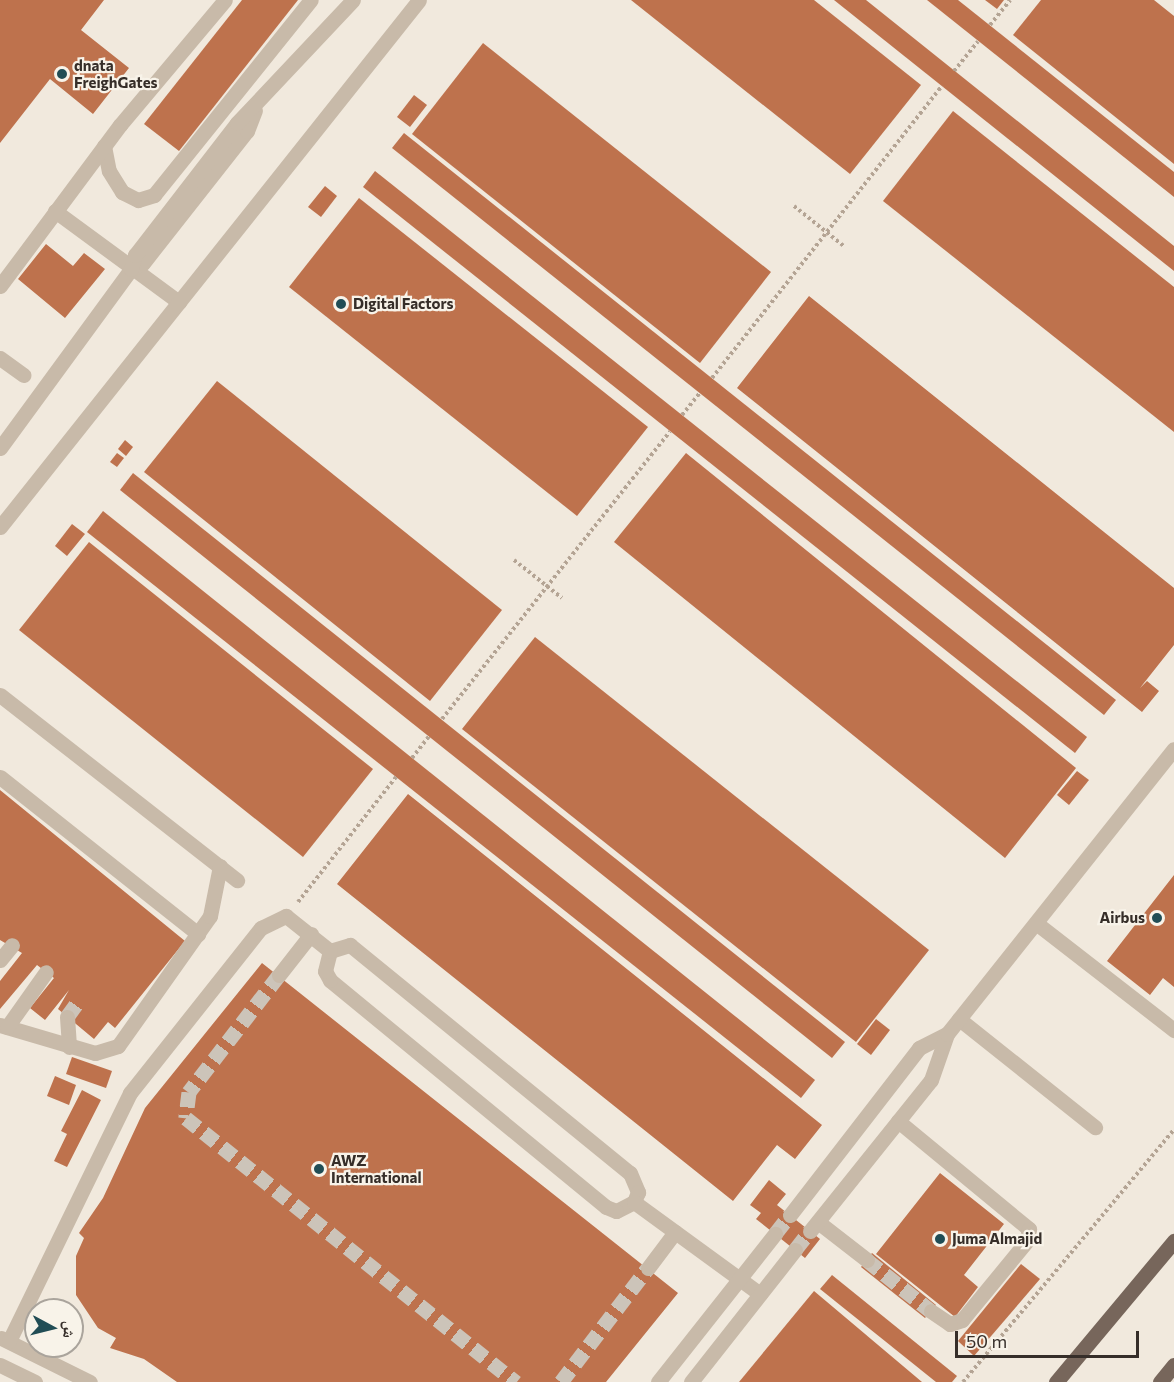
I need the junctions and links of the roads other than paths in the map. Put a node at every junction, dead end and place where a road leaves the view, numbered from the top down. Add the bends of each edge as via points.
1 (225, 0) edge
2 (311, 0) edge
3 (353, 0) edge
4 (419, 0) edge
5 (104, 146) junction
6 (55, 212) junction
7 (131, 269) junction
8 (0, 286) edge
9 (179, 302) junction
10 (0, 358) edge
11 (23, 375) dead end
12 (0, 448) edge
13 (0, 527) edge
14 (0, 695) edge
15 (1174, 749) edge
16 (0, 777) edge
17 (220, 866) junction
18 (237, 880) dead end
19 (1036, 923) junction
20 (198, 934) junction
21 (310, 934) junction
22 (12, 945) dead end
23 (330, 951) junction
24 (0, 960) edge
25 (46, 972) dead end
26 (279, 975) tunnel mouth
27 (67, 1017) tunnel mouth
28 (959, 1019) junction
29 (3, 1026) edge
30 (1174, 1030) edge
31 (947, 1034) junction
32 (69, 1047) junction
33 (898, 1121) junction
34 (1095, 1127) dead end
35 (634, 1202) junction
36 (790, 1215) tunnel mouth
37 (675, 1232) junction
38 (775, 1234) tunnel mouth
39 (1174, 1240) edge
40 (795, 1250) tunnel mouth
41 (867, 1260) tunnel mouth
42 (648, 1268) tunnel mouth
43 (740, 1279) junction
44 (760, 1294) junction
45 (931, 1311) tunnel mouth
46 (4, 1340) edge
47 (0, 1365) edge
48 (1174, 1365) edge
49 (35, 1382) edge
50 (90, 1382) edge
51 (658, 1382) edge
52 (691, 1382) edge
53 (1056, 1382) edge
54 (1160, 1382) edge

1 - 5 street
2 - 5 street via 154,195 138,200 122,192 109,171
3 - 7 street via 255,110 230,132 135,255
4 - 9 street
5 - 6 street
6 - 7 street
6 - 8 street
7 - 9 street
7 - 12 street
9 - 13 street
10 - 11 street
14 - 17 street
15 - 19 street
16 - 20 street
17 - 18 street
17 - 20 street via 216,902
19 - 28 street
19 - 30 street
20 - 32 street via 118,1046 95,1053
21 - 23 street
21 - 26 street
21 - 46 street via 286,916 261,928 129,1094
22 - 24 street
23 - 35 street via 339,946 359,950 495,1061 630,1173 638,1192
23 - 35 street via 325,971 348,995 606,1207 616,1211
25 - 29 street
27 - 32 street
28 - 31 street
28 - 34 street
29 - 32 street
31 - 33 street via 936,1071
31 - 36 street via 919,1048
33 - 41 street via 814,1227
33 - 45 street via 1029,1229 1026,1242 962,1320 950,1324
35 - 37 street
37 - 42 street
37 - 43 street
38 - 43 street
39 - 53 main road
40 - 44 street
43 - 44 street
43 - 51 street
44 - 52 street
46 - 50 street
47 - 49 street
48 - 54 main road

